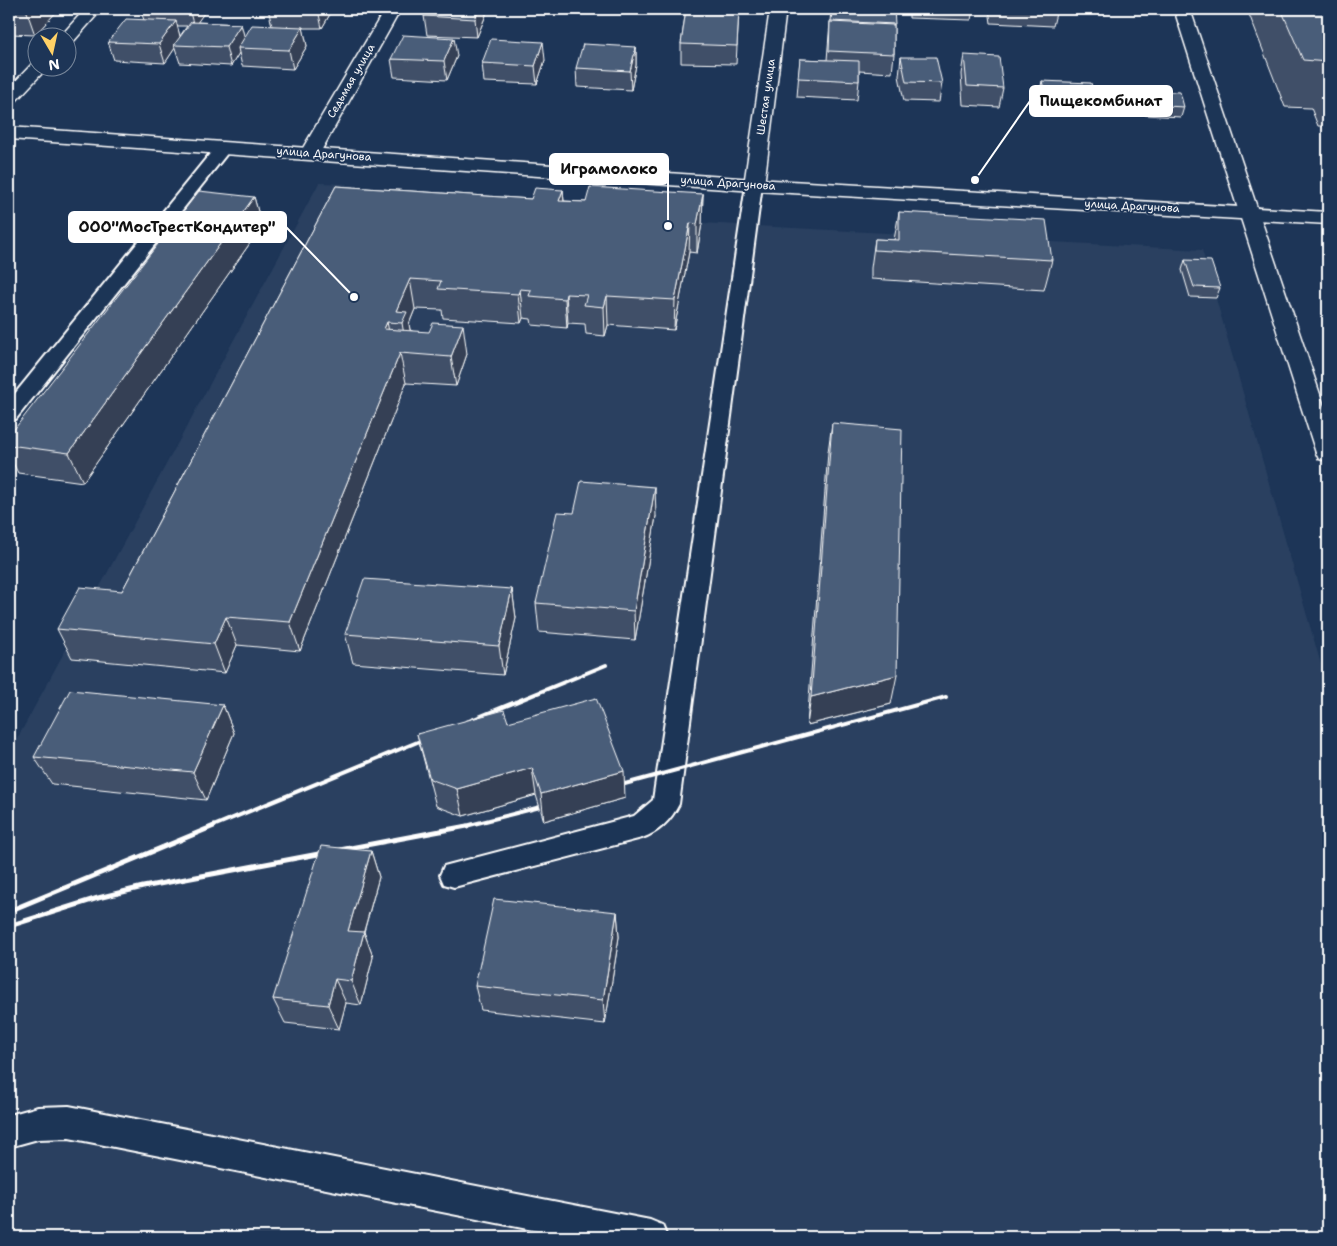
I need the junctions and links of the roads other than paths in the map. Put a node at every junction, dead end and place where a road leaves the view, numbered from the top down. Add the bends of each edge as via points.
1 (94, 9) edge
2 (393, 9) edge
3 (778, 9) edge
4 (1182, 9) edge
5 (76, 28) edge
6 (28, 78) edge
7 (9, 98) edge
8 (9, 133) edge
9 (223, 148) junction
10 (310, 153) junction
11 (754, 185) junction
12 (1250, 213) junction
13 (1328, 218) edge
14 (9, 414) edge
15 (1328, 453) edge
16 (454, 875) dead end
17 (9, 1132) edge
18 (650, 1237) edge

1 - 5 street
2 - 10 street, Седьмая улица
3 - 11 street, Шестая улица
4 - 12 street
6 - 7 street
8 - 9 street, улица Драгунова
9 - 10 street, улица Драгунова
9 - 14 lane
10 - 11 street, улица Драгунова
11 - 12 street, улица Драгунова
11 - 16 lane via 666,804 642,826
12 - 13 street, улица Драгунова
12 - 15 street
17 - 18 lane via 48,1121 69,1122

